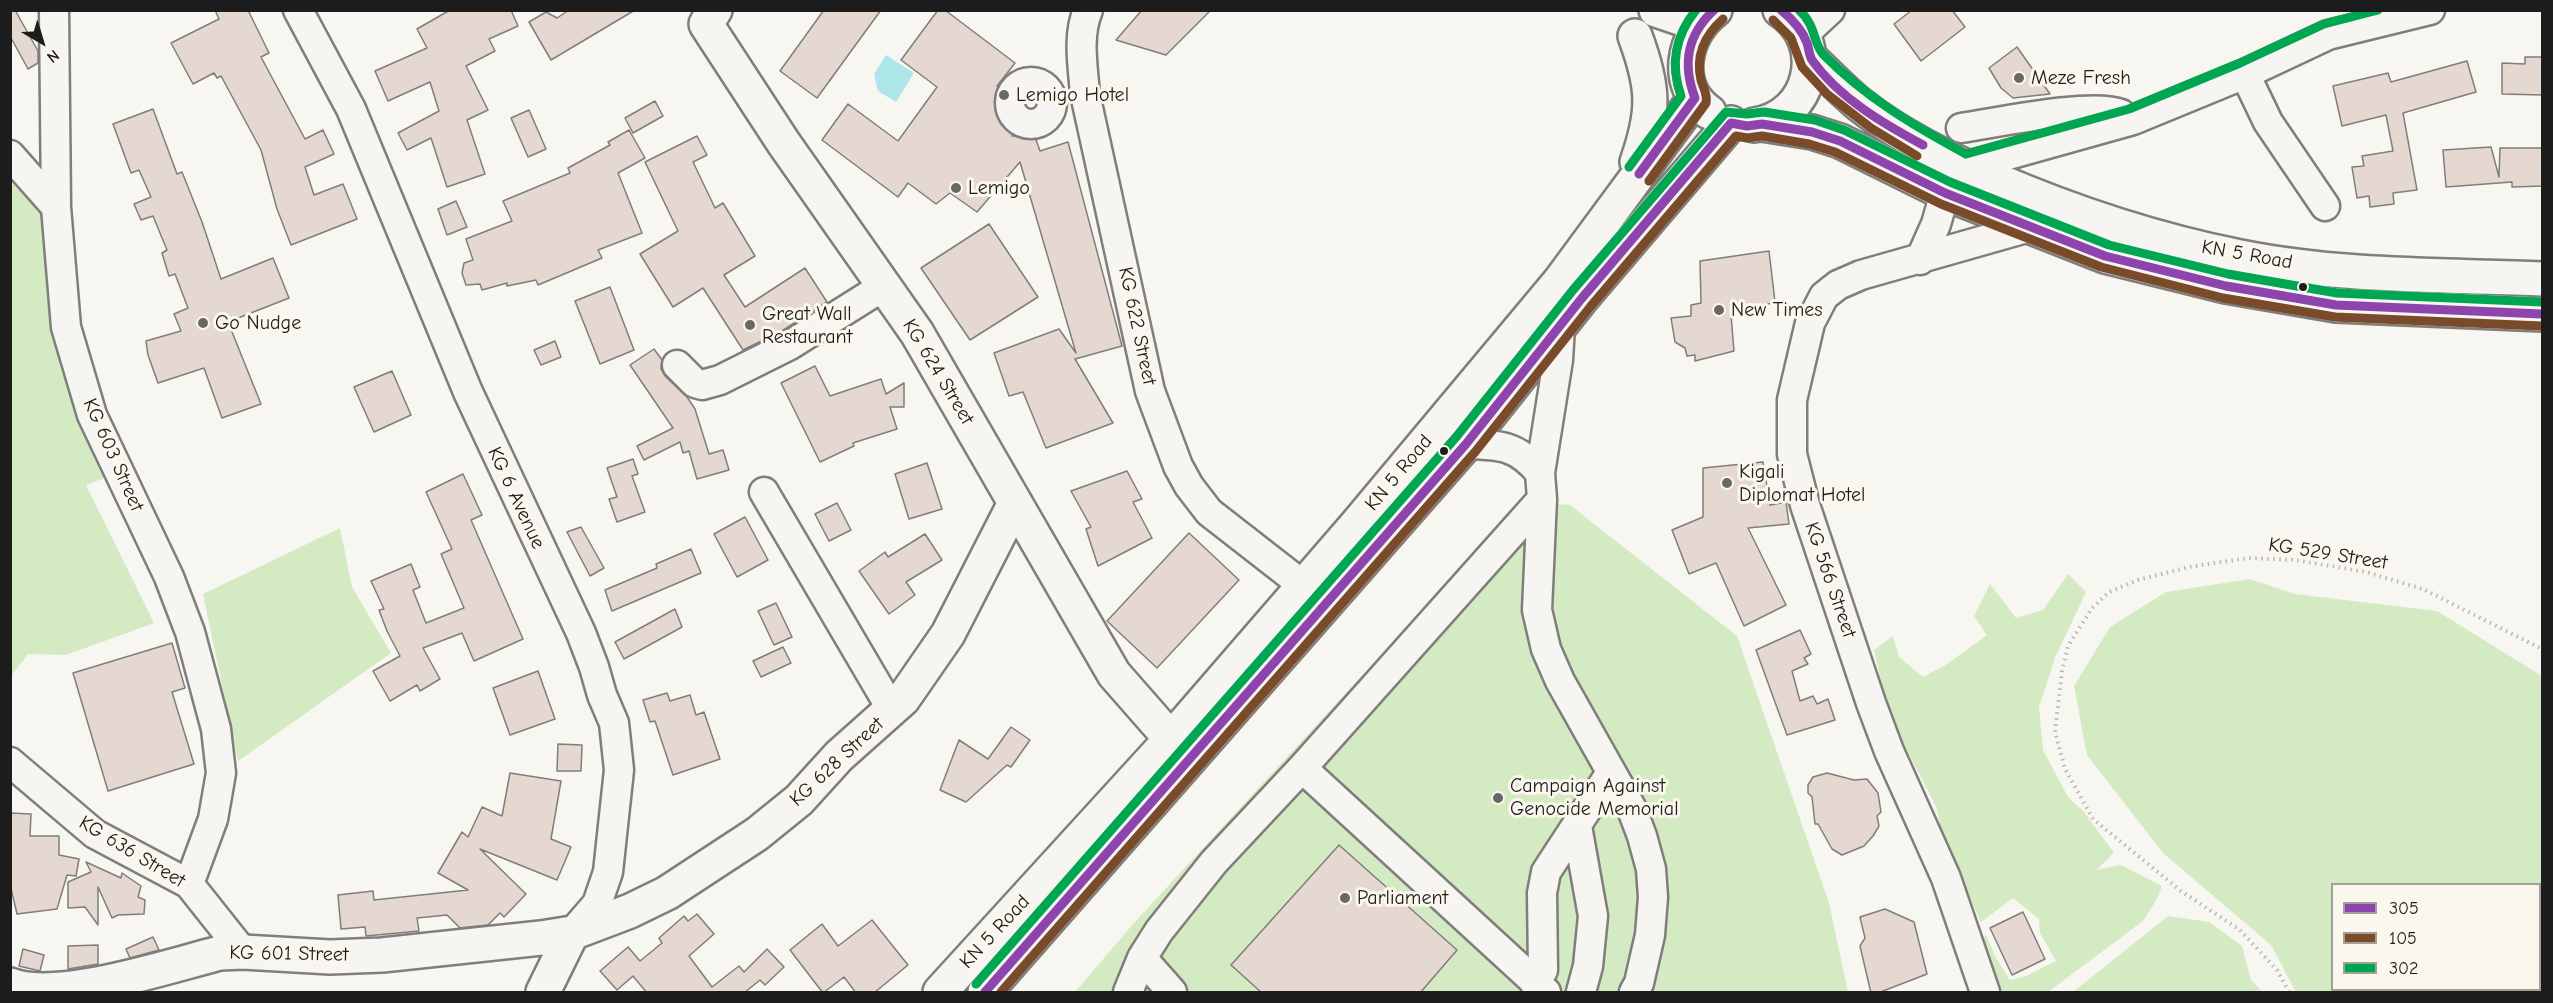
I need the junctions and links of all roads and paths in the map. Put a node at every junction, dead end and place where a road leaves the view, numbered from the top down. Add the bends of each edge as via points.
1 (298, 10) edge
2 (1088, 10) edge
3 (1656, 10) edge
4 (1780, 10) edge
5 (1830, 10) edge
6 (2430, 10) edge
7 (51, 13) edge
8 (706, 15) edge
9 (1708, 17) edge
10 (1629, 23) edge
11 (1807, 46) junction
12 (2245, 74) junction
13 (1084, 79) junction
14 (1691, 87) junction
15 (1088, 109) junction
16 (2133, 120) junction
17 (1747, 124) junction
18 (1961, 128) dead end
19 (10, 155) edge
20 (1965, 167) junction
21 (1945, 193) junction
22 (1624, 196) junction
23 (2325, 206) dead end
24 (56, 207) junction
25 (2030, 227) junction
26 (1920, 260) junction
27 (2542, 279) edge
28 (884, 286) junction
29 (1571, 290) junction
30 (2542, 314) edge
31 (1560, 327) junction
32 (677, 365) dead end
33 (1466, 444) junction
34 (1541, 486) junction
35 (764, 492) dead end
36 (1015, 503) junction
37 (1304, 586) junction
38 (2542, 649) edge
39 (892, 710) junction
40 (1171, 739) junction
41 (10, 762) edge
42 (1302, 768) junction
43 (1610, 774) junction
44 (1577, 826) junction
45 (189, 884) junction
46 (572, 933) junction
47 (243, 952) junction
48 (1142, 958) junction
49 (10, 984) edge
50 (1541, 988) edge
51 (543, 993) edge
52 (940, 993) edge
53 (985, 993) edge
54 (1128, 993) edge
55 (1172, 993) edge
56 (1581, 993) edge
57 (1634, 993) edge
58 (1985, 993) edge
59 (2289, 993) edge

1 - 46 street, KG 6 Avenue via 351,109 468,393 581,633 614,723 619,770 608,872 597,904
2 - 13 street, KG 622 Street via 1083,22
3 - 9 main road
4 - 11 main road, KN 5 Road via 1796,24
5 - 11 street
6 - 12 street via 2328,35
7 - 24 street, KG 603 Street
8 - 28 main road, KG 624 Street via 783,142
9 - 14 main road via 1688,46
10 - 14 main road
10 - 22 main road via 1646,65 1652,98 1643,146
11 - 17 main road via 1809,72 1798,99 1788,110
11 - 20 main road, KN 5 Road via 1861,105 1912,139
12 - 16 street
12 - 23 street via 2268,122
13 - 15 street, KG 622 Street
13 - 15 street via 1048,100
14 - 17 main road via 1710,113
14 - 22 main road, KN 5 Road
15 - 37 street, KG 622 Street via 1150,391 1178,466 1209,512
16 - 18 street via 2104,110 2060,112
16 - 20 street
17 - 21 main road, KN 5 Road via 1812,132 1840,141
17 - 29 main road, KN 5 Road
19 - 24 street
20 - 27 main road, KN 5 Road via 2119,227 2241,257 2405,275
21 - 25 main road, KN 5 Road
21 - 26 street
22 - 29 main road, KN 5 Road
24 - 45 street, KG 603 Street via 66,327 77,371 92,415 169,577 190,632 216,729 220,773 213,819
25 - 26 street, KG 566 Street
25 - 30 main road, KN 5 Road via 2105,256 2248,290 2336,305
26 - 58 street, KG 566 Street via 1861,275 1824,296 1810,323 1791,400 1792,454 1805,505 1871,703 1946,878
28 - 32 street via 790,345 720,380 695,383
28 - 36 main road, KG 624 Street via 917,333
29 - 31 main road, KN 5 Road
29 - 37 main road, KN 5 Road
31 - 33 main road, KN 5 Road
31 - 34 street
33 - 34 street via 1516,450 1529,460
33 - 53 main road, KN 5 Road
34 - 42 street
34 - 43 street via 1537,610 1540,631 1560,681
35 - 39 street
36 - 39 main road, KG 628 Street via 948,634
36 - 40 main road, KG 624 Street via 1114,674
37 - 40 main road, KN 5 Road
38 - 59 path, KG 529 Street via 2423,589 2366,572 2295,560 2247,558 2189,567 2109,592 2092,608 2068,646 2061,672 2055,732 2065,769 2093,819 2181,891 2240,930 2277,970
39 - 46 main road, KG 628 Street via 839,756 799,800 757,834 667,893
40 - 52 main road, KN 5 Road
41 - 45 street, KG 636 Street via 95,834
42 - 48 street via 1214,862
42 - 50 street
43 - 44 street
43 - 57 street via 1630,807 1651,869 1650,935
44 - 50 street via 1546,872 1542,893
44 - 56 street via 1593,916
45 - 47 street, KG 636 Street
46 - 47 main road, KG 601 Street via 382,955 330,957
46 - 51 main road, KG 6 Avenue
47 - 49 main road, KG 601 Street via 220,953 77,989 21,989
48 - 54 street
48 - 55 street

